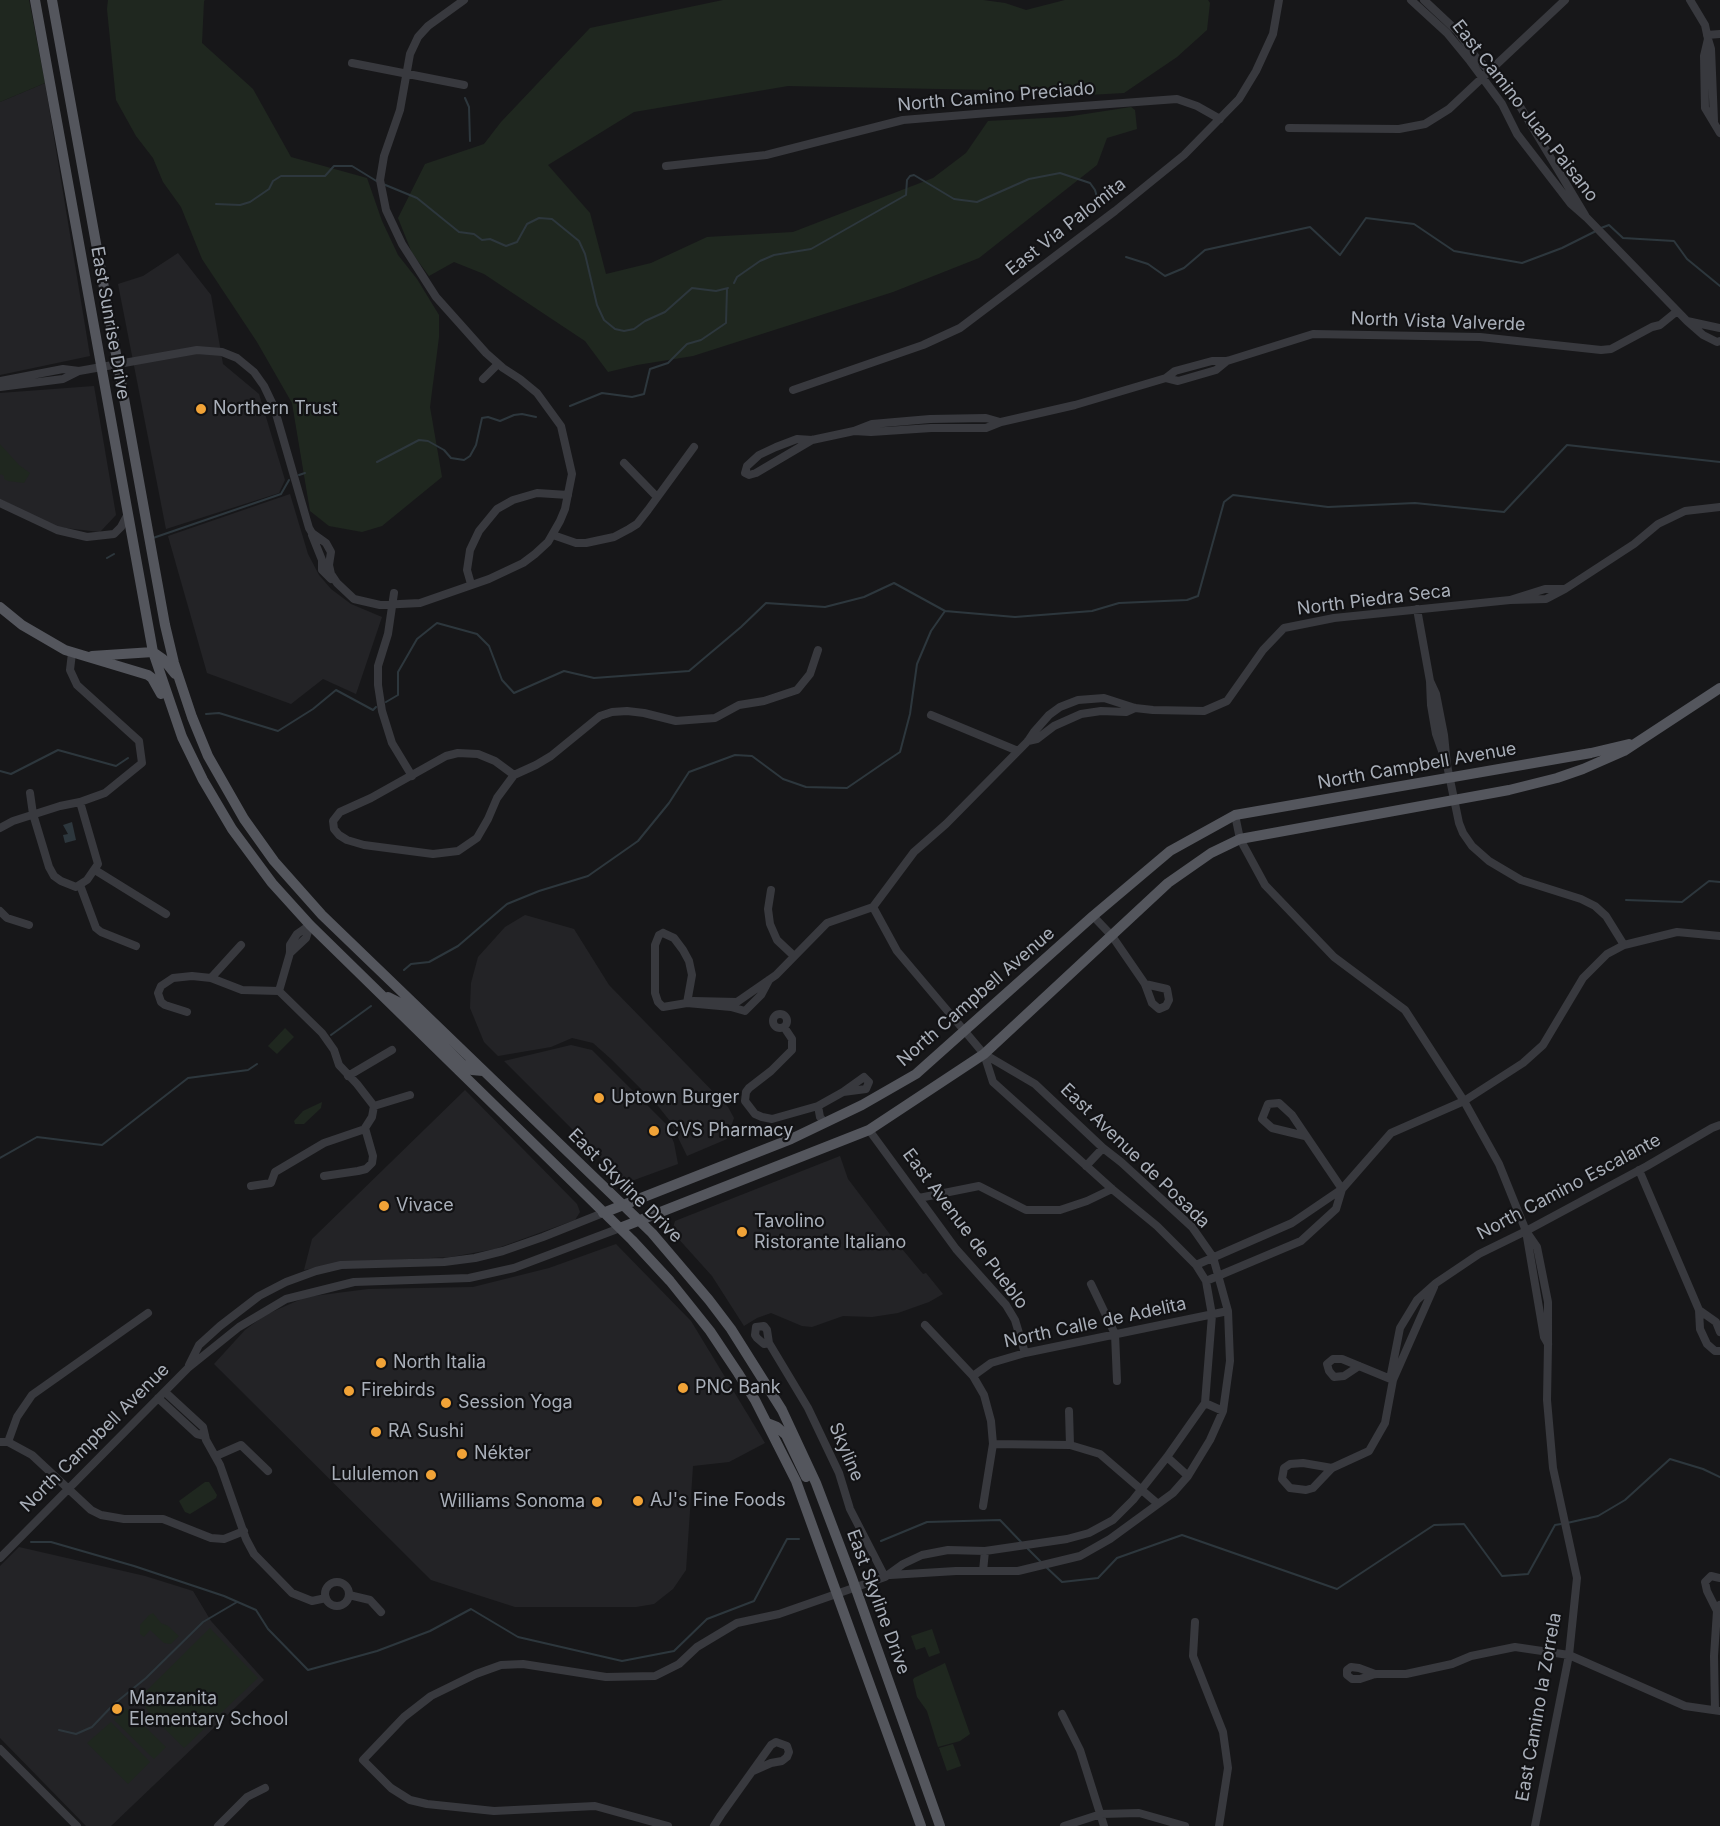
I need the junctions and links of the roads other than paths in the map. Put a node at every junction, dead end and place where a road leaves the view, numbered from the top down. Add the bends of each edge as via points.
1 (35, 0) edge
2 (52, 0) edge
3 (464, 0) edge
4 (1279, 0) edge
5 (1411, 0) edge
6 (1424, 0) edge
7 (1565, 0) edge
8 (1690, 0) edge
9 (1720, 34) edge
10 (1707, 37) junction
11 (352, 63) dead end
12 (1490, 71) junction
13 (408, 74) junction
14 (1482, 78) junction
15 (464, 85) dead end
16 (1220, 119) junction
17 (1289, 128) dead end
18 (1720, 133) edge
19 (666, 166) dead end
20 (1587, 218) junction
21 (1676, 312) junction
22 (1687, 321) junction
23 (1720, 328) edge
24 (1720, 341) edge
25 (117, 364) junction
26 (498, 364) junction
27 (101, 367) junction
28 (79, 371) junction
29 (483, 379) dead end
30 (0, 381) edge
31 (0, 387) edge
32 (793, 390) dead end
33 (812, 440) junction
34 (694, 447) dead end
35 (624, 463) dead end
36 (568, 495) junction
37 (657, 497) junction
38 (0, 503) edge
39 (1720, 507) edge
40 (128, 514) junction
41 (309, 528) junction
42 (553, 536) junction
43 (337, 583) junction
44 (471, 584) junction
45 (394, 593) dead end
46 (392, 606) junction
47 (0, 607) edge
48 (1417, 609) junction
49 (150, 634) junction
50 (170, 647) junction
51 (818, 650) dead end
52 (72, 652) junction
53 (153, 652) junction
54 (89, 657) junction
55 (180, 680) junction
56 (1720, 688) edge
57 (1135, 708) junction
58 (172, 712) junction
59 (931, 715) dead end
60 (1028, 741) junction
61 (1632, 744) junction
62 (1018, 751) junction
63 (1448, 771) junction
64 (514, 775) junction
65 (412, 776) junction
66 (30, 793) dead end
67 (1453, 799) junction
68 (80, 802) junction
69 (33, 814) junction
70 (1235, 815) junction
71 (0, 828) edge
72 (1240, 839) junction
73 (95, 870) junction
74 (80, 885) junction
75 (771, 890) dead end
76 (873, 907) junction
77 (0, 911) edge
78 (166, 914) dead end
79 (322, 915) junction
80 (1093, 916) junction
81 (29, 925) dead end
82 (310, 926) junction
83 (1112, 936) junction
84 (1720, 936) edge
85 (241, 945) dead end
86 (1624, 945) junction
87 (136, 946) dead end
88 (794, 956) junction
89 (211, 978) junction
90 (1145, 984) dead end
91 (279, 991) junction
92 (377, 991) junction
93 (687, 1003) junction
94 (187, 1012) dead end
95 (784, 1028) dead end
96 (964, 1031) junction
97 (392, 1050) dead end
98 (984, 1054) junction
99 (483, 1071) junction
100 (348, 1076) junction
101 (843, 1092) dead end
102 (410, 1095) dead end
103 (1464, 1101) junction
104 (374, 1106) junction
105 (818, 1106) junction
106 (825, 1123) junction
107 (1720, 1125) edge
108 (365, 1129) junction
109 (869, 1130) junction
110 (1305, 1136) junction
111 (1103, 1148) junction
112 (1086, 1166) junction
113 (1639, 1170) junction
114 (324, 1176) dead end
115 (251, 1186) dead end
116 (1112, 1189) junction
117 (1342, 1189) junction
118 (919, 1198) junction
119 (624, 1206) junction
120 (603, 1213) junction
121 (638, 1220) junction
122 (620, 1228) junction
123 (1526, 1231) junction
124 (1213, 1257) junction
125 (1196, 1265) junction
126 (1218, 1276) junction
127 (1206, 1281) junction
128 (1436, 1283) junction
129 (1091, 1284) dead end
130 (1699, 1310) junction
131 (1228, 1311) junction
132 (148, 1313) dead end
133 (1212, 1315) junction
134 (925, 1325) dead end
135 (1720, 1332) edge
136 (1115, 1334) junction
137 (769, 1343) dead end
138 (1720, 1350) edge
139 (1025, 1353) junction
140 (1359, 1366) dead end
141 (188, 1368) junction
142 (973, 1376) junction
143 (1393, 1380) junction
144 (1118, 1381) dead end
145 (161, 1395) junction
146 (1205, 1403) junction
147 (1069, 1411) dead end
148 (1223, 1411) junction
149 (767, 1423) junction
150 (4, 1442) edge
151 (993, 1444) junction
152 (1070, 1445) junction
153 (216, 1456) junction
154 (1167, 1457) junction
155 (1332, 1468) junction
156 (268, 1471) dead end
157 (1188, 1476) junction
158 (69, 1488) junction
159 (1142, 1489) junction
160 (1158, 1504) junction
161 (983, 1506) dead end
162 (244, 1531) junction
163 (839, 1542) junction
164 (985, 1551) junction
165 (0, 1558) edge
166 (983, 1571) junction
167 (887, 1576) junction
168 (1720, 1578) edge
169 (855, 1587) junction
170 (837, 1593) junction
171 (349, 1595) junction
172 (326, 1598) junction
173 (1719, 1608) edge
174 (381, 1612) dead end
175 (1195, 1622) dead end
176 (1569, 1656) junction
177 (1375, 1674) dead end
178 (1718, 1710) edge
179 (1062, 1714) dead end
180 (882, 1719) junction
181 (0, 1749) edge
182 (753, 1771) dead end
183 (265, 1788) dead end
184 (933, 1805) junction
185 (1101, 1814) junction
186 (77, 1826) edge
187 (218, 1826) edge
188 (668, 1826) edge
189 (714, 1826) edge
190 (921, 1826) edge
191 (940, 1826) edge
192 (1064, 1826) edge
193 (1104, 1826) edge
194 (1185, 1826) edge
195 (1219, 1826) edge
196 (1535, 1826) edge

1 - 27 main road, East Sunrise Drive
2 - 25 main road, East Sunrise Drive
3 - 13 street via 418,37 410,54
4 - 16 street, East Via Palomita via 1273,34 1256,71 1239,99
5 - 14 street, East Camino Juan Paisano via 1447,33
6 - 12 street, East Camino Juan Paisano via 1457,31
7 - 12 street
8 - 10 street via 1701,16
9 - 10 street
10 - 18 street via 1714,121
11 - 13 street
12 - 14 street
12 - 20 street, East Camino Juan Paisano via 1515,98
13 - 15 street
13 - 26 street via 380,180 386,210 402,244 436,297
14 - 17 street via 1449,109 1419,126
14 - 20 street, East Camino Juan Paisano via 1518,134 1571,204
16 - 19 street, North Camino Preciado via 1177,99 903,120 766,155
16 - 32 street, East Via Palomita via 1115,211 960,328 923,345
20 - 21 street, East Camino Juan Paisano
21 - 22 street, East Camino Juan Paisano
21 - 33 street, North Vista Valverde via 1660,325 1611,349 1600,350 1480,337 1313,334 1227,361 1184,368 1166,378 1075,405 1001,422 986,418 872,424
22 - 23 street, East Camino Juan Paisano
22 - 24 street, East Camino Juan Paisano via 1704,335
25 - 27 street
25 - 41 street via 213,350 237,358 254,372 274,407
25 - 50 main road, East Sunrise Drive
26 - 29 street
26 - 36 street via 537,393 561,426 572,474
27 - 28 street
27 - 40 main road, East Sunrise Drive
28 - 30 street via 63,369
28 - 31 street via 63,379
33 - 33 street, North Vista Valverde via 797,440 759,455 745,473 756,473
34 - 37 street
35 - 37 street
36 - 42 street
36 - 44 street via 537,493 497,509 470,550 467,570
37 - 42 street via 637,524 614,537 576,543
38 - 40 street via 40,524 87,537 114,534
39 - 48 street, North Piedra Seca via 1685,512 1658,524 1634,544 1546,599
40 - 49 main road, East Sunrise Drive
41 - 43 street via 322,570
41 - 43 street via 331,552 329,565
42 - 44 street via 523,563
43 - 46 street via 354,598
44 - 46 street via 420,603
45 - 46 street
46 - 65 street via 378,666 378,685 392,743
47 - 52 main road via 22,625
48 - 57 street, North Piedra Seca via 1284,628 1263,650 1227,701 1204,711
48 - 63 street via 1436,734
49 - 50 main road
49 - 53 main road, East Sunrise Drive
50 - 55 main road, East Skyline Drive
51 - 64 street via 810,674 797,690 739,705 715,718 702,720 676,721 644,713 612,712 600,716 536,765
52 - 54 main road
52 - 68 street via 70,670 77,685 139,741 142,752 142,763 132,772 105,793
53 - 54 main road
53 - 55 main road
53 - 58 main road, East Skyline Drive
54 - 58 main road via 148,675
55 - 79 main road, East Skyline Drive via 195,726 229,794 274,861
56 - 61 main road, North Campbell Avenue
57 - 60 street, North Piedra Seca via 1081,714
57 - 60 street, North Piedra Seca via 1104,698 1078,700 1049,715
58 - 82 main road, East Skyline Drive via 202,780 232,829
59 - 62 street
60 - 62 street, North Piedra Seca
61 - 63 main road, North Campbell Avenue
61 - 67 main road, North Campbell Avenue via 1610,758 1557,778
62 - 76 street, North Piedra Seca via 914,852
63 - 67 street
63 - 70 main road, North Campbell Avenue
64 - 65 street via 486,756 470,752 433,761
64 - 65 street via 497,798 477,838 458,851 433,854 364,845 347,840 332,826 340,812
66 - 69 street
67 - 72 main road, North Campbell Avenue
67 - 86 street via 1463,833 1479,853 1521,880 1595,906
68 - 69 street
68 - 73 street via 98,864
69 - 71 street
69 - 74 street via 54,876 70,886
70 - 72 street, East Camino la Zorrela
70 - 80 main road, North Campbell Avenue via 1170,851
72 - 83 main road, North Campbell Avenue via 1211,853 1168,883
72 - 103 street, East Camino la Zorrela via 1265,885 1296,919 1334,957 1405,1011
73 - 74 street
73 - 78 street
74 - 87 street via 96,928
75 - 88 street via 770,924 777,940
76 - 88 street via 827,923
76 - 96 street via 897,951
77 - 81 street via 7,918
79 - 82 street
79 - 99 main road, East Skyline Drive
80 - 83 street
80 - 96 main road, North Campbell Avenue
82 - 91 street via 306,938 290,953
82 - 92 main road, East Skyline Drive
83 - 90 street
83 - 98 main road, North Campbell Avenue
84 - 86 street via 1677,932
85 - 89 street
86 - 103 street via 1590,969 1538,1050
88 - 93 street via 769,980 733,1005
89 - 91 street via 242,990
89 - 94 street via 173,978 161,986 161,1002
91 - 100 street via 322,1033
92 - 99 main road via 400,1003 462,1064
92 - 120 main road, East Skyline Drive
93 - 93 street via 663,1007 657,1002 655,945 658,935 663,933 674,938 689,961 692,975
95 - 105 street via 792,1039 792,1050 748,1088 745,1101 759,1116 772,1119
96 - 98 street, East Avenue de Posada
96 - 106 main road, North Campbell Avenue via 916,1074
97 - 100 street
98 - 109 main road, North Campbell Avenue
98 - 111 street, East Avenue de Posada via 1035,1084
98 - 112 street, East Avenue de Posada via 993,1083
99 - 119 main road, East Skyline Drive
100 - 104 street
101 - 105 street
102 - 104 street
103 - 117 street via 1391,1133
103 - 123 street, East Camino la Zorrela via 1499,1164
104 - 108 street
105 - 106 street
106 - 119 main road, North Campbell Avenue
107 - 113 street, North Camino Escalante
108 - 114 street via 372,1163 358,1171
108 - 115 street via 324,1143 275,1172 272,1183
109 - 118 street, East Avenue de Pueblo
109 - 121 main road, North Campbell Avenue
110 - 110 street via 1279,1103 1268,1104 1262,1119 1272,1128
110 - 117 street
111 - 112 street
111 - 124 street, East Avenue de Posada via 1192,1227
112 - 116 street, East Avenue de Posada
113 - 123 street, North Camino Escalante
113 - 130 street
116 - 118 street via 1060,1210 1026,1210 979,1186
116 - 125 street, East Avenue de Posada
117 - 124 street via 1292,1223
117 - 126 street via 1336,1209 1301,1241
118 - 139 street, East Avenue de Pueblo via 956,1249 1006,1305
119 - 120 main road, North Campbell Avenue
119 - 121 main road, East Skyline Drive
120 - 122 main road, East Skyline Drive
120 - 141 street, North Campbell Avenue via 543,1238 475,1258 341,1265 286,1282 259,1296 220,1326 199,1346
121 - 122 main road, North Campbell Avenue
121 - 163 main road, East Skyline Drive via 709,1300 757,1369 801,1450
122 - 141 street, North Campbell Avenue via 514,1268 477,1276 354,1282 286,1299 239,1327
122 - 149 main road, East Skyline Drive via 710,1331
123 - 128 street, North Camino Escalante via 1479,1254
123 - 176 street, East Camino la Zorrela via 1537,1247 1548,1302 1547,1400 1553,1468 1577,1578
124 - 125 street
124 - 126 street, East Avenue de Posada
125 - 127 street, East Avenue de Posada
126 - 127 street
126 - 131 street, East Avenue de Posada
127 - 133 street, East Avenue de Posada
128 - 143 street, North Camino Escalante
128 - 143 street, North Camino Escalante via 1417,1300 1400,1328
129 - 136 street
130 - 135 street via 1716,1322
130 - 138 street via 1700,1329 1707,1344 1715,1351
131 - 133 street, North Calle de Adelita
131 - 148 street, East Avenue de Posada via 1230,1361
132 - 150 street via 32,1395
133 - 136 street, North Calle de Adelita
133 - 146 street, East Avenue de Posada
134 - 142 street
136 - 139 street, North Calle de Adelita
136 - 144 street
137 - 167 street, Skyline via 808,1408 839,1473 850,1509
139 - 142 street, North Calle de Adelita via 991,1364
140 - 143 street
141 - 145 street, North Campbell Avenue
142 - 151 street via 984,1395
143 - 155 street, North Camino Escalante via 1385,1424 1369,1451
145 - 153 street via 197,1434 205,1436
145 - 158 street, North Campbell Avenue
146 - 148 street
146 - 154 street, East Avenue de Posada
147 - 152 street
148 - 157 street, East Avenue de Posada
149 - 163 main road via 786,1435
149 - 170 main road, East Skyline Drive via 796,1481
150 - 158 street via 32,1455
151 - 152 street
151 - 161 street
152 - 159 street via 1100,1454
153 - 156 street via 242,1445
153 - 162 street
154 - 157 street
154 - 159 street, East Avenue de Posada
155 - 155 street, North Camino Escalante via 1290,1464 1284,1468 1282,1479 1290,1488 1306,1490
157 - 160 street, East Avenue de Posada
158 - 162 street via 101,1515 163,1519 211,1538 225,1539
158 - 165 street, North Campbell Avenue
159 - 160 street
159 - 164 street, East Avenue de Posada via 1113,1520 1089,1533
160 - 166 street, East Avenue de Posada via 1080,1556 1018,1570
162 - 172 street via 254,1554 292,1593 312,1601
163 - 169 main road, East Skyline Drive
164 - 166 street
164 - 167 street, East Avenue de Posada via 935,1551 912,1559
166 - 167 street, East Avenue de Posada
167 - 169 street, East Avenue de Posada
168 - 173 street via 1711,1576 1706,1582 1707,1591
169 - 170 street, East Avenue de Posada
169 - 184 main road, East Skyline Drive
170 - 180 main road, East Skyline Drive
170 - 188 street, East Avenue de Posada via 779,1614 737,1623 655,1676 606,1677 523,1664 501,1665 430,1696 363,1760 391,1788 410,1800 427,1804 494,1811 595,1806
171 - 172 street via 339,1606 331,1605
171 - 172 street via 345,1585 334,1583 326,1591
171 - 174 street via 370,1600
173 - 178 street via 1714,1656
175 - 195 street via 1193,1656 1222,1732 1228,1768
176 - 177 street via 1515,1647 1406,1674
176 - 178 street via 1685,1706
176 - 196 street, East Camino la Zorrela
179 - 185 street via 1080,1750
180 - 184 main road via 897,1743 918,1802
180 - 190 main road, East Skyline Drive
181 - 186 street
182 - 189 street
183 - 187 street via 247,1797
184 - 191 main road, East Skyline Drive
185 - 192 street
185 - 193 street
185 - 194 street via 1138,1814

